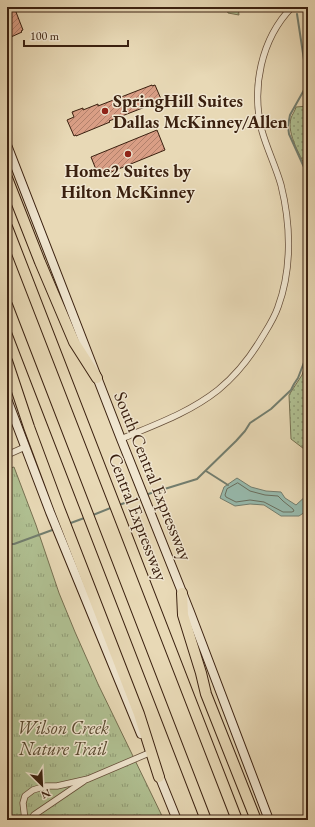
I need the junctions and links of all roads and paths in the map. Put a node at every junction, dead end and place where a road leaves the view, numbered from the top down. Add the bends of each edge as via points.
1 (292, 7) edge
2 (7, 145) edge
3 (7, 178) edge
4 (7, 227) edge
5 (7, 304) edge
6 (7, 361) edge
7 (97, 378) junction
8 (7, 399) edge
9 (121, 439) junction
10 (25, 447) junction
11 (7, 455) edge
12 (54, 510) junction
13 (66, 539) junction
14 (182, 593) junction
15 (149, 753) junction
16 (159, 777) junction
17 (88, 779) junction
18 (25, 820) edge
19 (31, 820) edge
20 (177, 820) edge
21 (206, 820) edge
22 (238, 820) edge
23 (256, 820) edge
24 (269, 820) edge

1 - 9 street via 268,44 260,66 258,90 261,125 280,184 287,222 287,269 277,308 251,356 217,391 191,408
2 - 7 main road, South Central Expressway
3 - 7 highway via 74,342
4 - 22 highway, Central Expressway
5 - 21 highway
6 - 12 highway
7 - 9 main road, South Central Expressway
8 - 10 main road
9 - 14 main road, South Central Expressway
10 - 11 street
10 - 12 main road
12 - 13 highway
13 - 15 main road
13 - 16 highway via 139,714
14 - 23 highway via 183,615 206,694
14 - 24 main road, South Central Expressway
15 - 16 main road
15 - 17 street
16 - 20 main road
17 - 18 street via 33,790 25,796 23,803
17 - 19 street via 34,814

